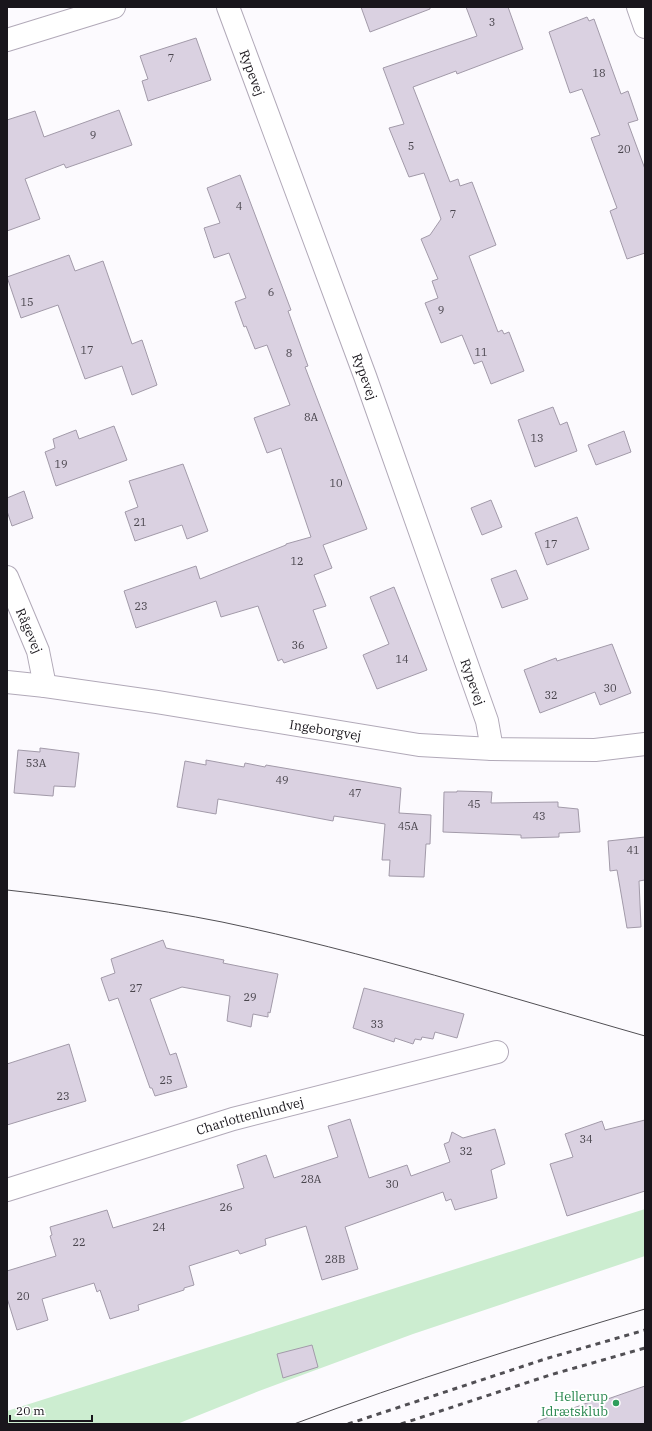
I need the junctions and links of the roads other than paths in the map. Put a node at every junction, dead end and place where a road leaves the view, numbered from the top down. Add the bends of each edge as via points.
1 (114, 7) edge
2 (228, 7) edge
3 (638, 7) edge
4 (645, 27) edge
5 (7, 40) edge
6 (7, 577) edge
7 (7, 682) edge
8 (45, 686) junction
9 (645, 744) edge
10 (492, 749) junction
11 (497, 1052) dead end
12 (7, 1190) edge

1 - 5 street
2 - 10 street, Rypevej via 365,376 487,721
3 - 4 street
6 - 8 street, Rågevej via 38,651
7 - 8 street, Ingeborgvej
8 - 10 street, Ingeborgvej via 419,745
9 - 10 street, Ingeborgvej via 595,750
11 - 12 street, Charlottenlundvej via 233,1119

